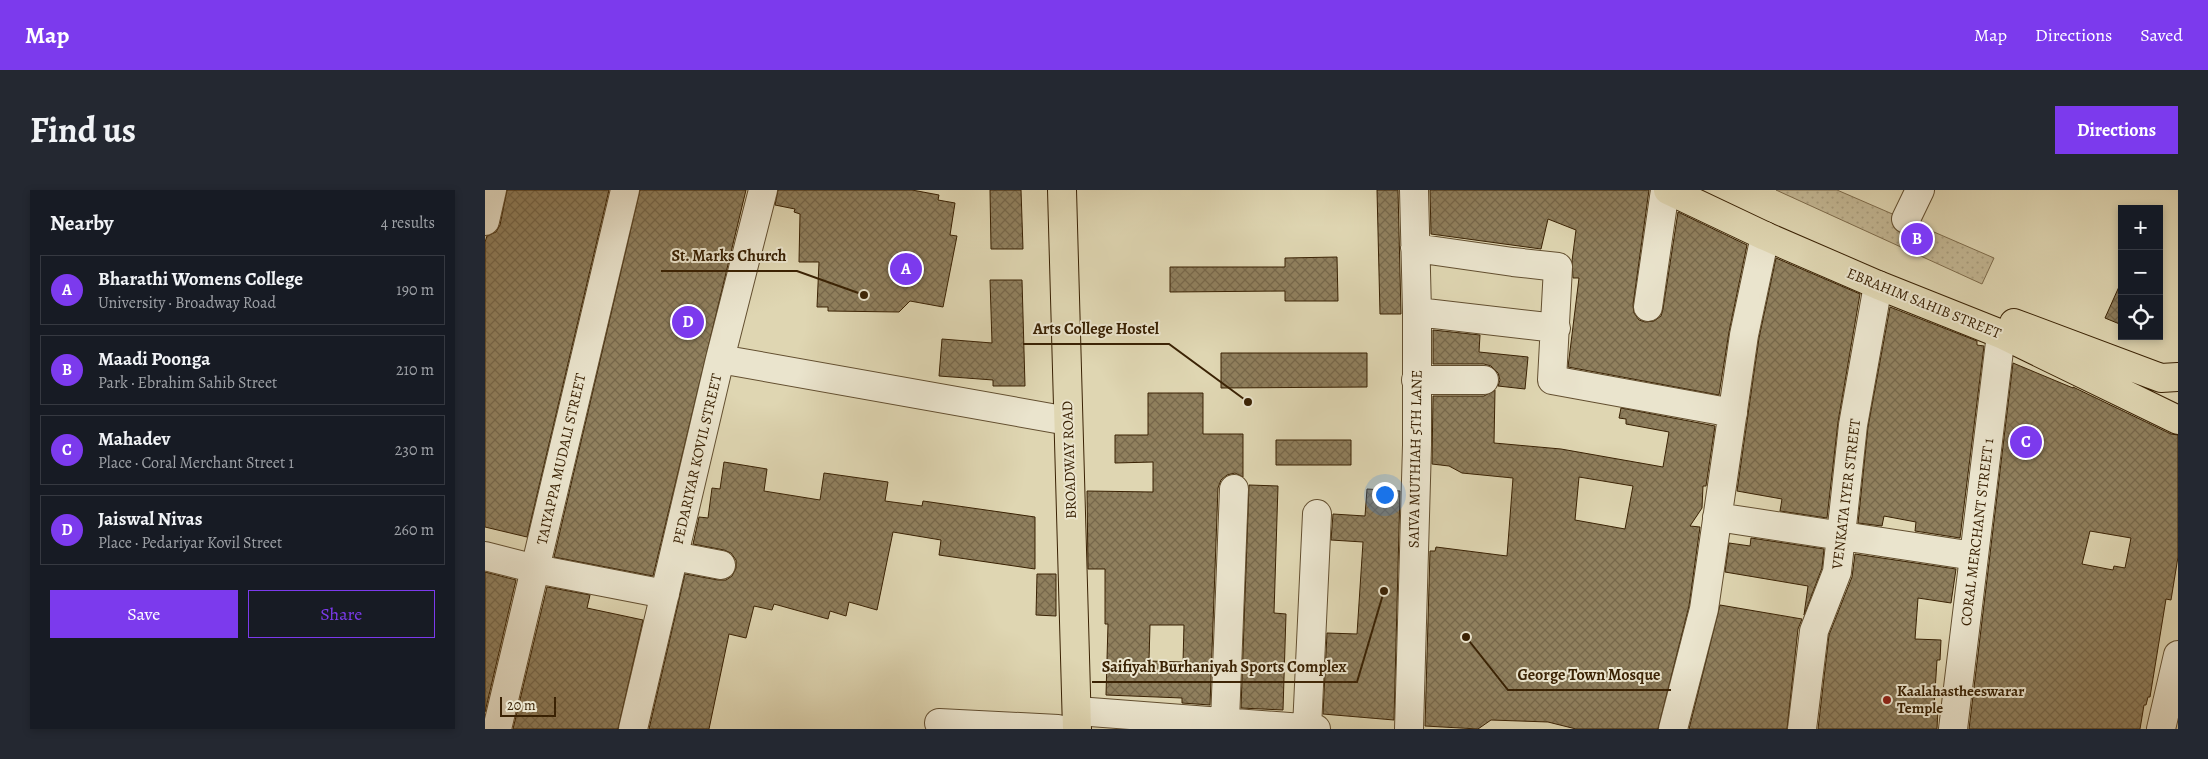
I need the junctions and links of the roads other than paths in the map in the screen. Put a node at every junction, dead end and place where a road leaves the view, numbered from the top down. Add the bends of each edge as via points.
1 (492, 190) edge
2 (625, 190) edge
3 (763, 190) edge
4 (1062, 190) edge
5 (1415, 190) edge
6 (1667, 190) edge
7 (1705, 190) edge
8 (1920, 190) edge
9 (1906, 220) dead end
10 (485, 221) edge
11 (1765, 236) junction
12 (1415, 248) junction
13 (1878, 285) junction
14 (1648, 307) dead end
15 (1417, 312) junction
16 (1556, 328) junction
17 (2001, 334) junction
18 (720, 359) junction
19 (2169, 377) edge
20 (1416, 380) junction
21 (1484, 380) dead end
22 (2152, 408) junction
23 (1733, 413) junction
24 (2178, 420) edge
25 (1068, 421) junction
26 (1234, 489) dead end
27 (1317, 514) dead end
28 (1717, 517) junction
29 (1841, 537) junction
30 (485, 556) edge
31 (674, 556) junction
32 (1974, 556) junction
33 (721, 565) dead end
34 (536, 569) junction
35 (665, 594) junction
36 (2178, 655) edge
37 (1225, 721) junction
38 (939, 723) dead end
39 (1071, 723) edge
40 (497, 729) edge
41 (633, 729) edge
42 (1312, 729) edge
43 (1409, 729) edge
44 (1673, 729) edge
45 (1802, 729) edge
46 (1953, 729) edge
47 (2161, 729) edge

1 - 10 street
2 - 34 street, TAIYAPPA MUDALI STREET
3 - 18 street, PEDARIYAR KOVIL STREET
4 - 25 main road, BROADWAY ROAD
5 - 12 street, SAIVA MUTHIAH 5TH LANE
6 - 11 main road, EBRAHIM SAHIB STREET
6 - 14 street
7 - 19 main road, EBRAHIM SAHIB STREET via 1942,296
8 - 9 street
11 - 13 main road, EBRAHIM SAHIB STREET
11 - 23 street via 1744,334
12 - 15 street, SAIVA MUTHIAH 5TH LANE
12 - 16 street via 1558,267
13 - 17 main road, EBRAHIM SAHIB STREET
13 - 29 street, VENKATA IYER STREET via 1853,425
15 - 16 street
15 - 20 street, SAIVA MUTHIAH 5TH LANE
16 - 23 street via 1552,380
17 - 22 main road, EBRAHIM SAHIB STREET
17 - 32 street, CORAL MERCHANT STREET 1
18 - 25 street
18 - 31 street, PEDARIYAR KOVIL STREET
19 - 22 main road
20 - 21 street
20 - 43 street, SAIVA MUTHIAH 5TH LANE
22 - 24 main road, EBRAHIM SAHIB STREET
23 - 28 street
25 - 39 main road, BROADWAY ROAD
26 - 37 street
27 - 42 street
28 - 29 street
28 - 44 street via 1704,609
29 - 32 street
29 - 45 street, VENKATA IYER STREET via 1837,572 1815,631
30 - 34 street
31 - 33 street
31 - 35 street, PEDARIYAR KOVIL STREET
32 - 46 street, CORAL MERCHANT STREET 1
34 - 35 street
34 - 40 street, TAIYAPPA MUDALI STREET
35 - 41 street, PEDARIYAR KOVIL STREET
36 - 47 street
37 - 39 street
37 - 42 street
38 - 39 street

